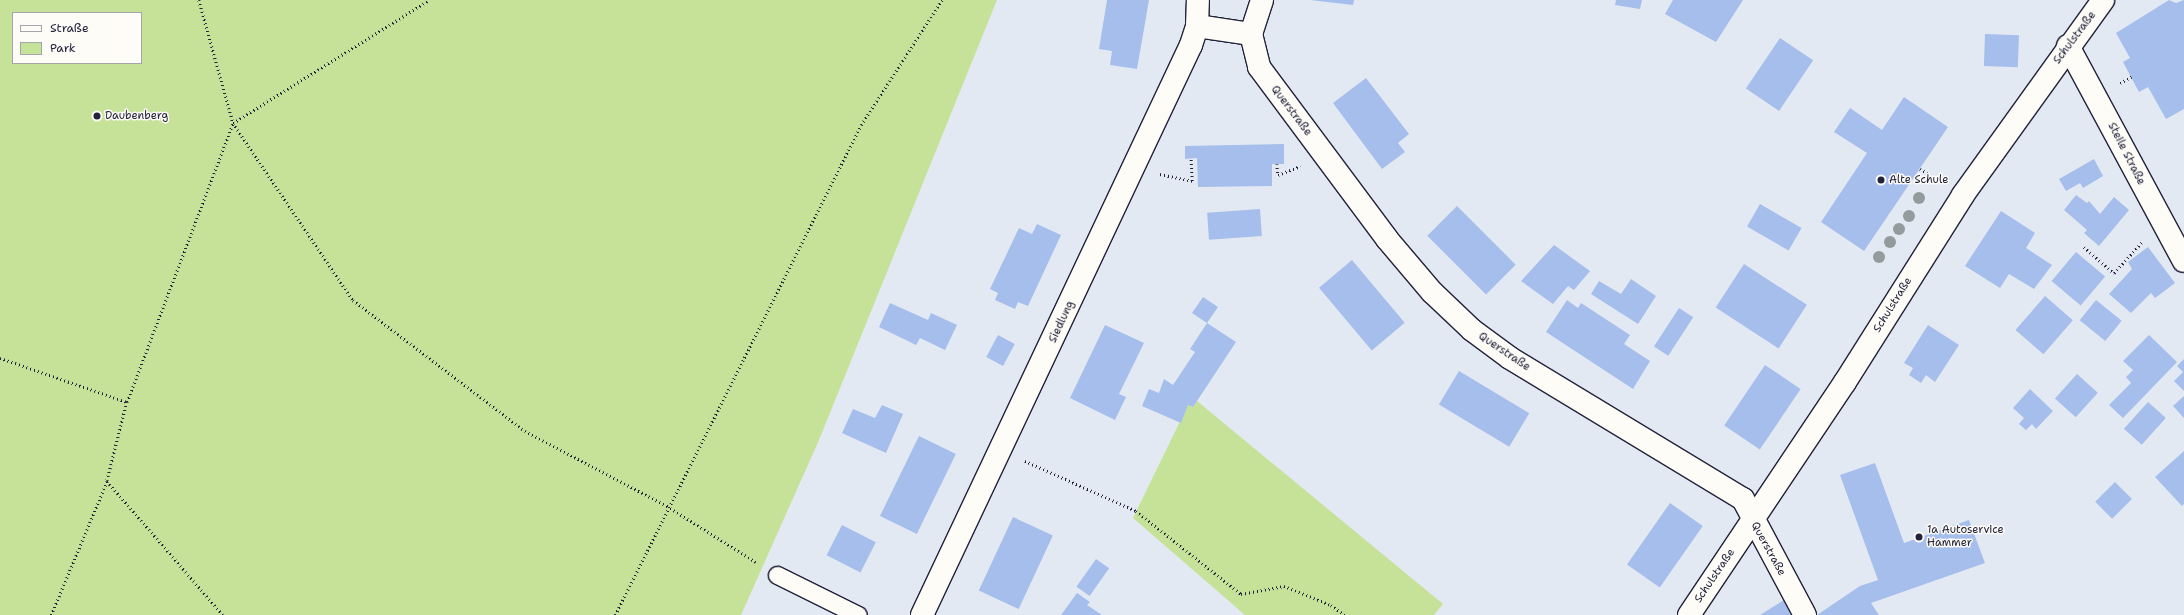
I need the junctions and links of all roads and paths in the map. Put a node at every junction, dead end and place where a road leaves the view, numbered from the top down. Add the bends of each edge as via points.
1 (199, 0) edge
2 (429, 0) edge
3 (942, 0) edge
4 (1198, 0) edge
5 (1262, 0) edge
6 (2103, 0) edge
7 (1197, 26) junction
8 (1251, 34) junction
9 (2068, 46) junction
10 (2131, 77) dead end
11 (2125, 81) dead end
12 (233, 123) junction
13 (1191, 159) dead end
14 (1305, 163) dead end
15 (1277, 164) dead end
16 (1920, 169) dead end
17 (1156, 173) dead end
18 (1928, 173) dead end
19 (2145, 239) dead end
20 (2084, 247) dead end
21 (2184, 261) edge
22 (0, 358) edge
23 (127, 402) junction
24 (1002, 451) junction
25 (107, 481) junction
26 (667, 506) junction
27 (1752, 521) junction
28 (778, 575) joint
29 (51, 615) edge
30 (223, 615) edge
31 (615, 615) edge
32 (858, 615) edge
33 (922, 615) edge
34 (1344, 615) edge
35 (1689, 615) edge
36 (1806, 615) edge

1 - 12 path
2 - 12 path
3 - 26 path via 861,125
4 - 7 street, Siedlung
5 - 8 street
6 - 9 street, Schulstraße
7 - 8 street
7 - 24 street, Siedlung
8 - 27 street, Querstraße via 1259,67 1387,238 1440,300 1472,330 1510,358 1743,499
9 - 21 street, Steile Straße
9 - 27 street, Schulstraße via 1951,213
10 - 11 path
12 - 23 path
12 - 26 path via 353,300 525,431
13 - 17 path via 1192,181
14 - 15 path via 1278,175
16 - 18 path
19 - 20 path via 2114,273
22 - 23 path
23 - 25 path
24 - 33 street, Siedlung
24 - 34 path via 1136,511 1241,594 1284,586 1331,605
25 - 29 path
25 - 30 path
26 - 28 path
26 - 31 path
27 - 35 street, Schulstraße
27 - 36 street, Querstraße
28 - 32 lane

